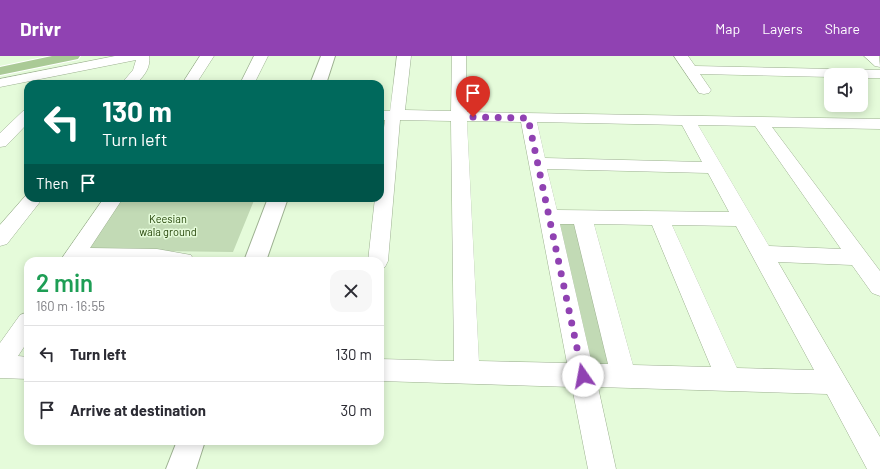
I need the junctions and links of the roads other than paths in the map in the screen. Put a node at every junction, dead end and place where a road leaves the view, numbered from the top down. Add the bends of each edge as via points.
1 (135, 56) edge
2 (142, 56) edge
3 (207, 56) edge
4 (261, 56) edge
5 (328, 56) edge
6 (404, 56) edge
7 (459, 56) edge
8 (682, 56) edge
9 (871, 56) edge
10 (819, 61) dead end
11 (71, 62) edge
12 (880, 63) edge
13 (826, 68) edge
14 (691, 70) junction
15 (0, 71) edge
16 (824, 72) edge
17 (868, 73) edge
18 (880, 74) edge
19 (63, 80) edge
20 (131, 80) edge
21 (192, 80) edge
22 (249, 80) edge
23 (319, 80) edge
24 (0, 83) edge
25 (704, 90) dead end
26 (390, 116) edge
27 (459, 117) junction
28 (24, 118) edge
29 (528, 118) junction
30 (687, 120) junction
31 (760, 122) junction
32 (880, 124) edge
33 (0, 142) edge
34 (538, 163) junction
35 (714, 168) junction
36 (384, 188) edge
37 (31, 202) edge
38 (111, 202) edge
39 (277, 202) edge
40 (383, 202) edge
41 (550, 217) junction
42 (582, 217) junction
43 (659, 218) junction
44 (743, 219) junction
45 (0, 239) edge
46 (763, 254) junction
47 (73, 257) edge
48 (256, 257) edge
49 (378, 257) edge
50 (858, 257) junction
51 (880, 287) edge
52 (24, 328) edge
53 (0, 363) edge
54 (0, 367) edge
55 (24, 368) edge
56 (384, 370) edge
57 (467, 371) junction
58 (583, 376) junction
59 (624, 377) junction
60 (729, 379) junction
61 (834, 382) junction
62 (190, 445) edge
63 (880, 464) edge
64 (181, 469) edge
65 (602, 469) edge

1 - 11 street
2 - 20 street via 142,67
3 - 21 street
4 - 22 street
5 - 23 street
6 - 26 street
7 - 27 street
8 - 14 street
9 - 12 street
10 - 13 street
11 - 15 main road
11 - 19 street via 70,73
11 - 24 street
14 - 16 street
14 - 25 street
17 - 18 street
26 - 27 street
26 - 36 street
27 - 29 street
27 - 57 street
28 - 33 street
29 - 30 street
29 - 34 street
30 - 31 street
30 - 35 street
31 - 32 street
31 - 50 street
34 - 35 street
34 - 41 street
35 - 44 street
37 - 45 street
38 - 47 street
39 - 48 street
40 - 49 street
41 - 42 street
41 - 58 street
42 - 43 street
42 - 59 street
43 - 44 street
43 - 60 street
44 - 46 street
46 - 50 street
46 - 61 street
50 - 51 street
52 - 53 street
54 - 55 street
56 - 57 street
57 - 58 street
58 - 59 street
58 - 65 street
59 - 60 street
60 - 61 street
61 - 63 street
62 - 64 street

